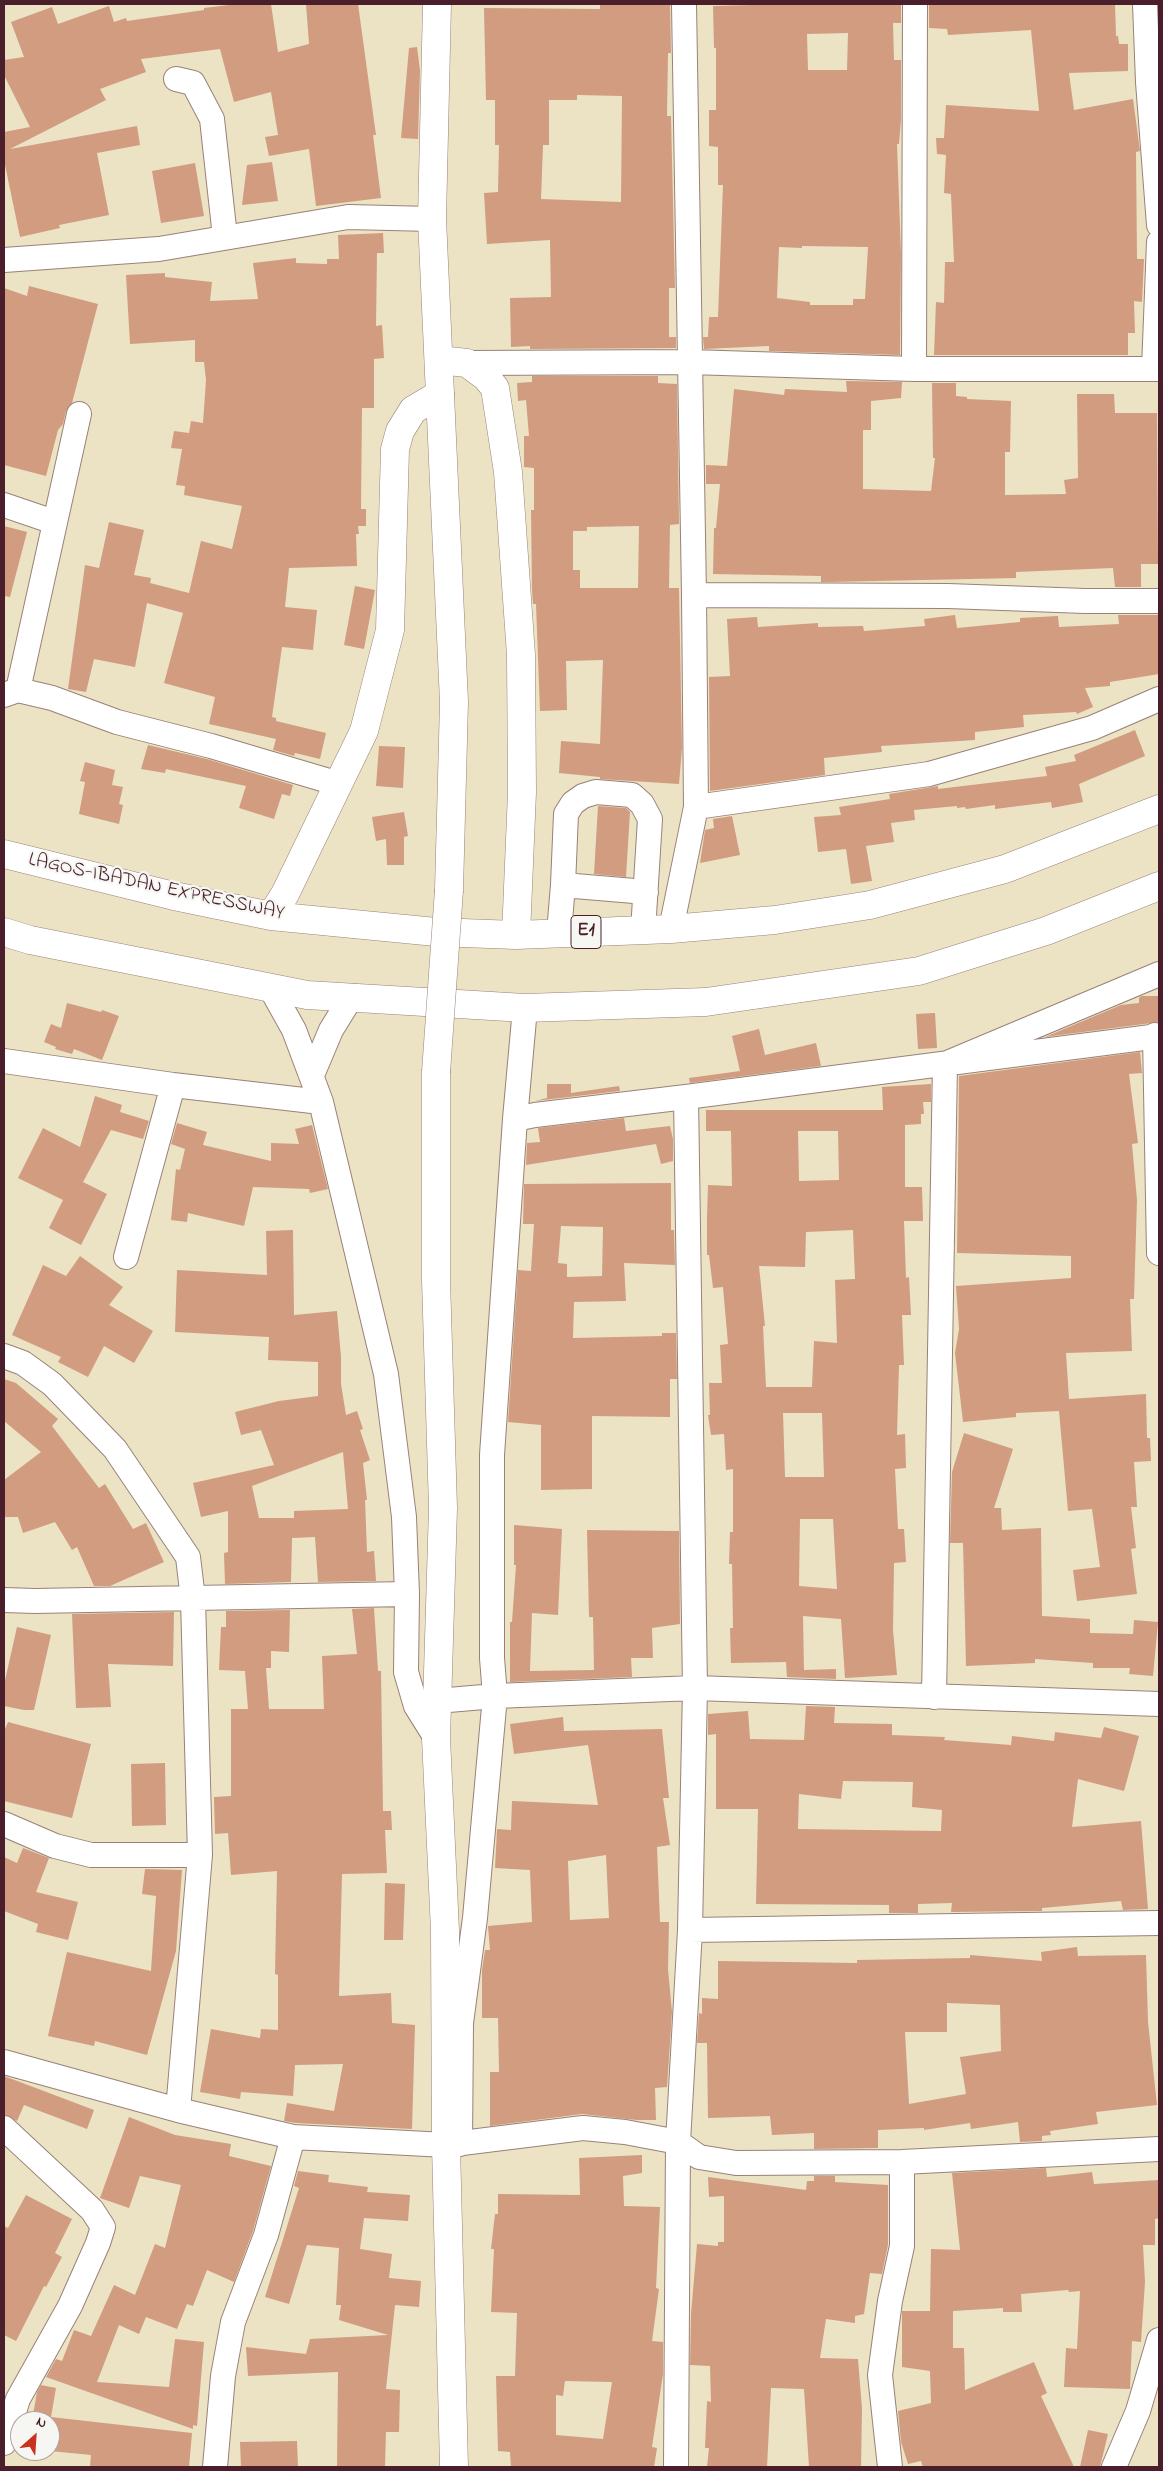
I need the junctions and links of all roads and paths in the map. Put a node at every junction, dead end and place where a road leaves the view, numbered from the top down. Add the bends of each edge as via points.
1 (437, 4) edge
2 (684, 4) edge
3 (915, 4) edge
4 (1145, 4) edge
5 (176, 79) dead end
6 (432, 219) junction
7 (1159, 225) edge
8 (226, 237) junction
9 (1159, 242) edge
10 (4, 260) edge
11 (439, 360) junction
12 (690, 362) junction
13 (467, 363) junction
14 (914, 369) junction
15 (1157, 369) edge
16 (440, 394) junction
17 (79, 414) dead end
18 (4, 505) edge
19 (54, 522) junction
20 (694, 596) junction
21 (1159, 602) edge
22 (11, 693) edge
23 (1159, 699) edge
24 (339, 784) junction
25 (696, 807) junction
26 (1159, 809) edge
27 (4, 854) edge
28 (563, 885) junction
29 (1159, 886) edge
30 (646, 892) junction
31 (271, 916) junction
32 (642, 930) junction
33 (671, 930) junction
34 (4, 932) edge
35 (559, 933) junction
36 (516, 935) junction
37 (1159, 974) edge
38 (270, 986) junction
39 (352, 996) junction
40 (525, 1008) junction
41 (1157, 1036) edge
42 (4, 1061) edge
43 (945, 1064) junction
44 (312, 1075) junction
45 (173, 1085) junction
46 (686, 1097) junction
47 (321, 1102) junction
48 (515, 1119) junction
49 (1159, 1253) edge
50 (126, 1257) dead end
51 (4, 1356) edge
52 (407, 1594) junction
53 (192, 1599) junction
54 (4, 1600) edge
55 (695, 1688) junction
56 (495, 1696) junction
57 (934, 1697) junction
58 (437, 1701) junction
59 (1159, 1704) edge
60 (436, 1738) junction
61 (4, 1824) edge
62 (200, 1855) junction
63 (1159, 1923) edge
64 (690, 1930) junction
65 (4, 2062) edge
66 (178, 2110) junction
67 (4, 2128) edge
68 (293, 2137) junction
69 (678, 2142) junction
70 (453, 2144) junction
71 (1159, 2149) edge
72 (902, 2162) junction
73 (1159, 2340) edge
74 (4, 2443) edge
75 (216, 2467) edge
76 (454, 2467) edge
77 (676, 2467) edge
78 (890, 2467) edge
79 (1114, 2467) edge

1 - 6 main road
2 - 12 street
3 - 14 street
4 - 7 street
5 - 8 street via 193,83 212,119
6 - 8 street via 348,217
6 - 11 main road
8 - 10 street via 159,249
9 - 15 street
11 - 13 main road
11 - 16 main road
12 - 13 street
12 - 14 street
12 - 20 street
13 - 36 main road via 495,388 508,472 521,656 522,792
14 - 15 street
16 - 24 main road via 412,410 400,431 396,449 390,630 364,731
16 - 58 main road, bridge via 454,702 449,890 436,1072 436,1280 443,1508
17 - 19 street
18 - 19 street
19 - 22 street via 36,617
20 - 21 street via 948,596
20 - 25 street
22 - 24 street via 52,698 118,722
23 - 25 street via 1092,728 929,774
24 - 31 main road
25 - 33 street
26 - 33 main road, LAGOS-IBADAN EXPRESSWAY / E1 via 1005,869 870,904 775,920
27 - 31 main road, LAGOS-IBADAN EXPRESSWAY / E1
28 - 30 street
28 - 30 street via 566,814 573,803 596,792 632,794 650,819
28 - 35 street
29 - 40 main road via 1046,931 919,971 706,1002
30 - 32 street
31 - 36 main road, LAGOS-IBADAN EXPRESSWAY / E1 via 436,932
32 - 33 main road, LAGOS-IBADAN EXPRESSWAY / E1
32 - 35 main road, LAGOS-IBADAN EXPRESSWAY / E1
34 - 38 main road via 30,940
35 - 36 main road, LAGOS-IBADAN EXPRESSWAY / E1
37 - 43 street
38 - 39 main road via 307,995
38 - 44 street via 294,1030
39 - 40 main road
39 - 44 street via 331,1030
40 - 48 street
41 - 43 street
41 - 49 street
42 - 45 street
43 - 46 street
43 - 57 street
44 - 47 street
45 - 47 street
45 - 50 street
46 - 48 street
46 - 55 street
47 - 52 street via 386,1374 404,1517
48 - 56 street via 492,1455 492,1658
51 - 53 street via 24,1362 52,1384 115,1449 188,1557
52 - 53 street
52 - 60 street via 406,1672 416,1706
53 - 54 street
53 - 62 street
55 - 56 street
55 - 57 street
55 - 64 street
56 - 58 street
56 - 70 street via 475,1918 461,2024
57 - 59 street
58 - 60 main road
60 - 70 main road
61 - 62 street via 55,1846 91,1855
62 - 66 street
63 - 64 street
64 - 69 street
65 - 66 street
66 - 68 street
67 - 74 street via 92,2210 103,2227 70,2306 18,2399
68 - 70 street
68 - 75 street via 266,2235 233,2322 222,2376
69 - 70 street via 583,2128
69 - 72 street via 699,2157 736,2164
69 - 77 street
70 - 76 main road
71 - 72 street
72 - 78 street via 902,2246 890,2300 880,2375
73 - 79 street via 1138,2411

